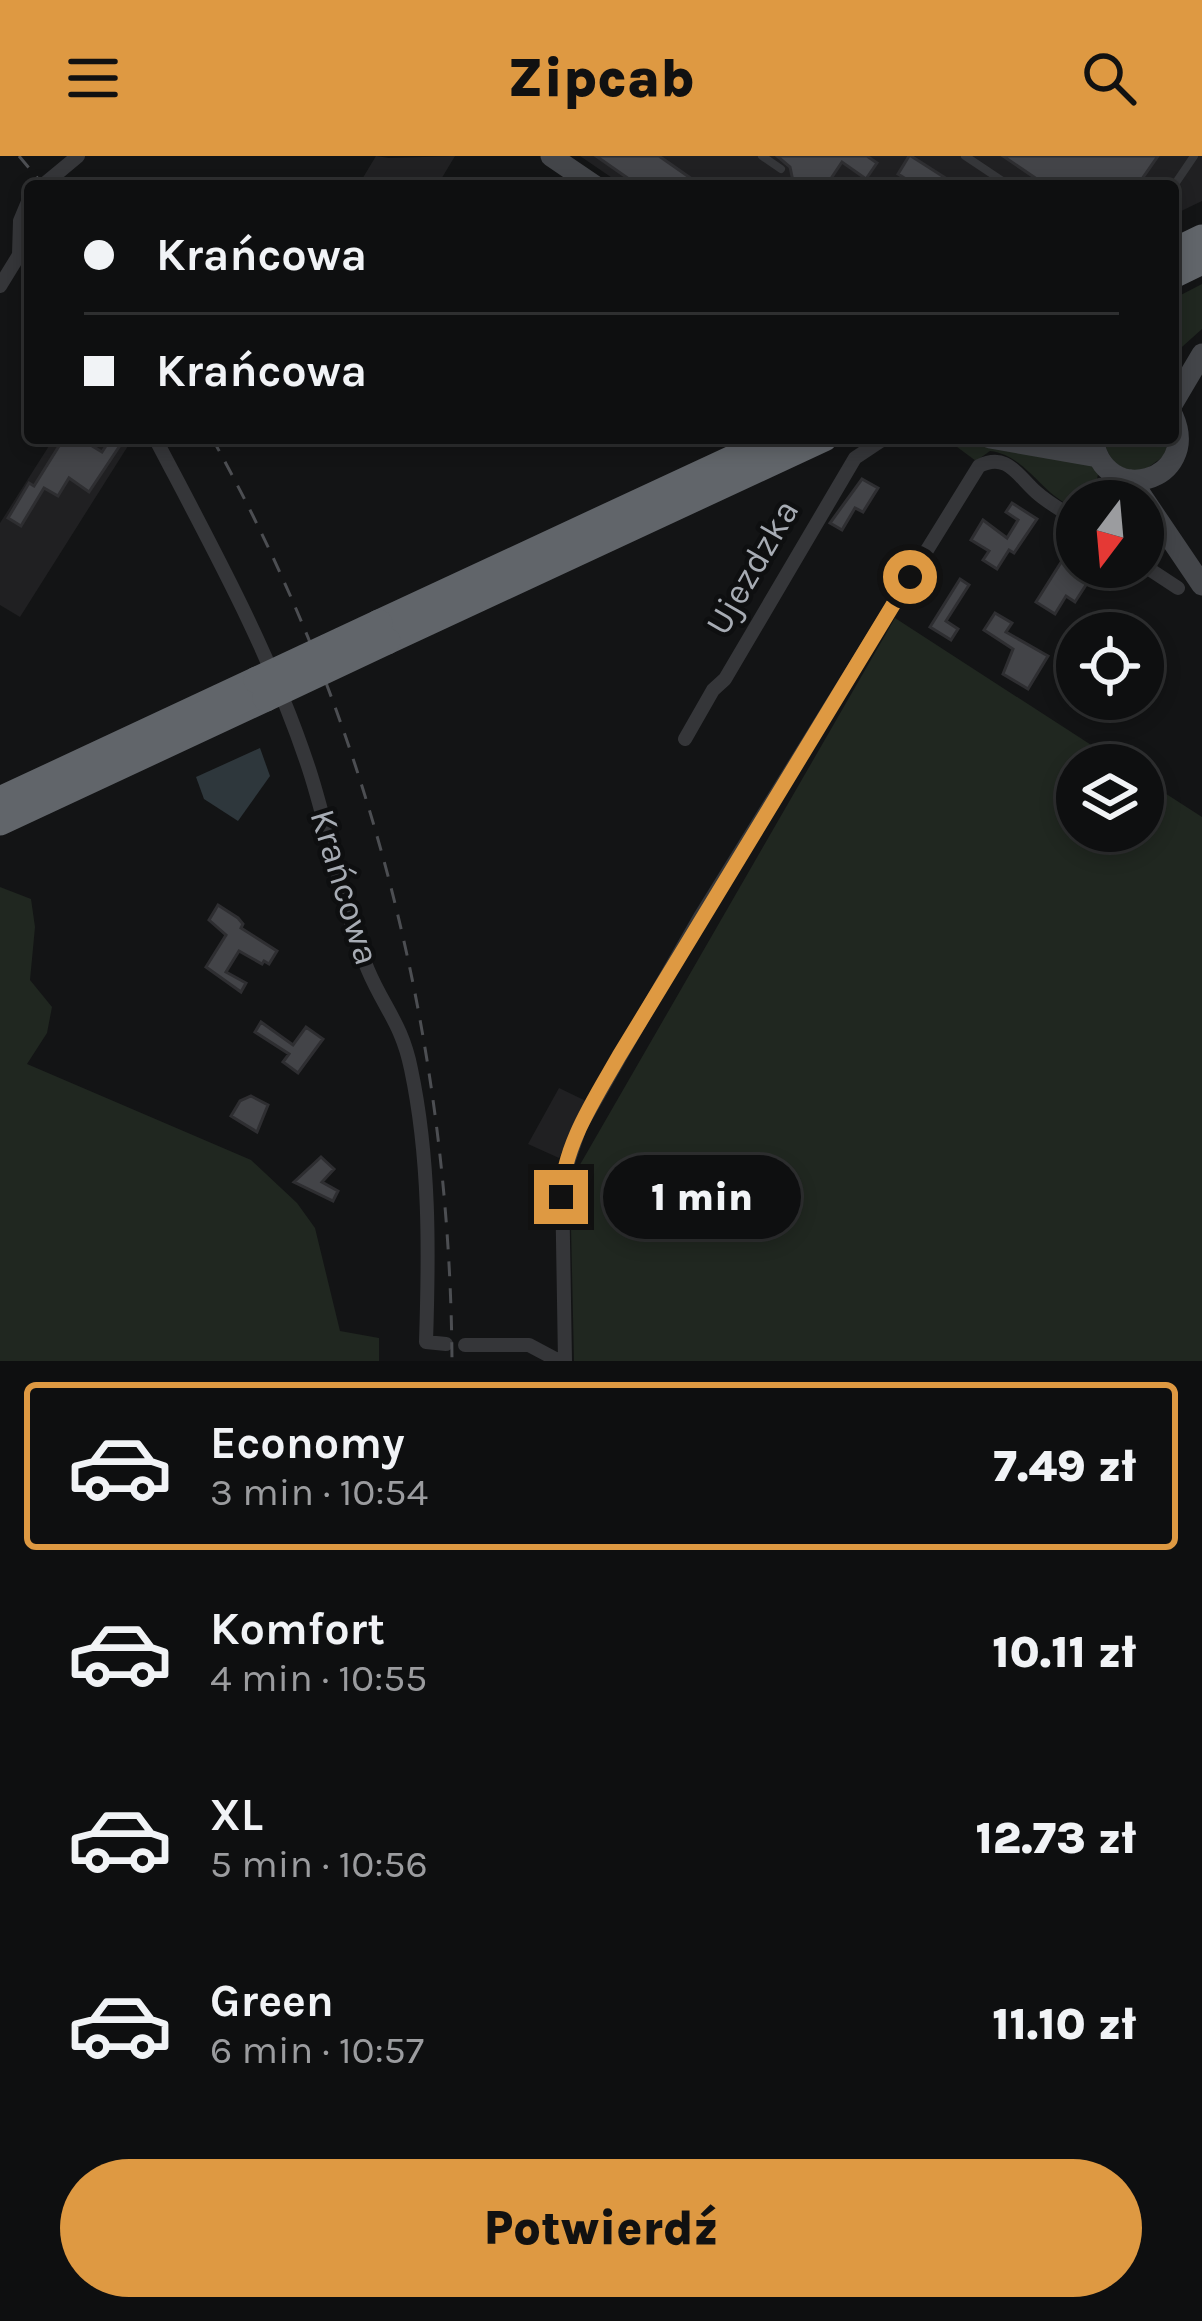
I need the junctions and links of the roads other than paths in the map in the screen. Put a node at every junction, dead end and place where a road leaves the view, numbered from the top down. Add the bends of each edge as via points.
1 (78, 156) edge
2 (551, 156) edge
3 (762, 156) edge
4 (964, 156) edge
5 (781, 169) dead end
6 (49, 180) edge
7 (586, 180) edge
8 (1001, 180) edge
9 (24, 248) edge
10 (0, 286) edge
11 (1202, 351) edge
12 (1179, 371) edge
13 (1179, 393) edge
14 (158, 444) edge
15 (765, 444) edge
16 (810, 444) edge
17 (876, 444) edge
18 (1017, 444) edge
19 (1179, 444) edge
20 (1109, 462) edge
21 (1158, 475) junction
22 (1056, 507) edge
23 (1177, 548) junction
24 (1164, 579) edge
25 (1202, 585) edge
26 (1178, 588) dead end
27 (383, 632) junction
28 (262, 689) junction
29 (685, 739) dead end
30 (0, 800) edge
31 (0, 822) edge
32 (446, 1344) dead end
33 (465, 1345) dead end
34 (562, 1361) edge

1 - 6 street
2 - 7 main road
3 - 5 lane
4 - 8 lane
9 - 10 street
11 - 12 main road
11 - 13 main road
14 - 32 street, Krańcowa via 275,684 308,766 368,970 400,1028 422,1132 427,1342
15 - 27 highway
16 - 27 highway
17 - 29 street, Ujezdzka via 855,458
18 - 20 main road
19 - 21 main road
20 - 21 main road
20 - 23 main road
21 - 23 main road
22 - 34 street via 1007,464 988,462 972,474 700,917 580,1127 562,1180
23 - 25 main road
24 - 26 street
27 - 28 highway, bridge
28 - 30 highway
28 - 31 highway
33 - 34 street via 529,1345

